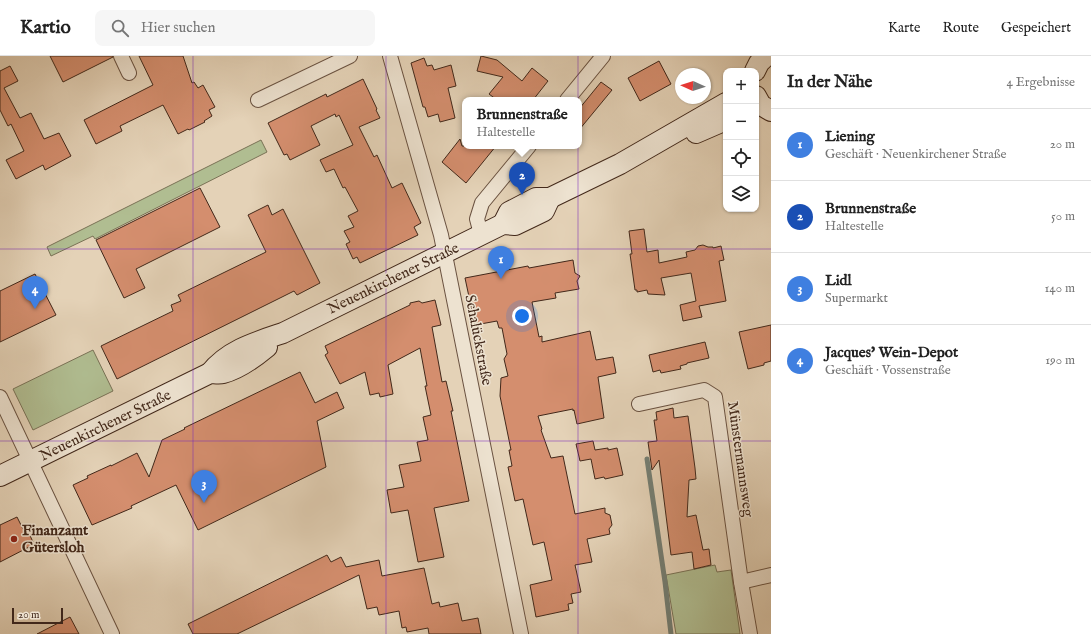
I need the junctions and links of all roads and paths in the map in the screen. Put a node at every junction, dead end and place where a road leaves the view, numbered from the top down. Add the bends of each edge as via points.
1 (121, 56) edge
2 (350, 56) edge
3 (390, 56) edge
4 (603, 56) edge
5 (129, 73) dead end
6 (569, 97) edge
7 (258, 100) dead end
8 (724, 104) edge
9 (723, 121) edge
10 (527, 149) edge
11 (620, 164) junction
12 (481, 234) junction
13 (444, 253) junction
14 (0, 397) edge
15 (638, 404) dead end
16 (30, 461) junction
17 (0, 476) edge
18 (771, 575) edge
19 (741, 582) junction
20 (112, 634) edge
21 (521, 634) edge
22 (750, 634) edge

1 - 5 street
2 - 7 street
3 - 13 street, Schalückstraße
4 - 6 street
8 - 11 main road, Neuenkirchener Straße
9 - 11 main road, Neuenkirchener Straße
10 - 12 street via 482,203 477,219
11 - 12 main road, Neuenkirchener Straße via 550,198 536,198 509,212 503,224
12 - 13 main road, Neuenkirchener Straße
13 - 16 main road, Neuenkirchener Straße via 283,333 250,344 217,364 210,373
13 - 21 street, Schalückstraße
14 - 16 street
15 - 19 street, Münstermannsweg via 704,390 715,397
16 - 17 main road, Neuenkirchener Straße
16 - 20 street
18 - 19 street
19 - 22 street, Münstermannsweg

